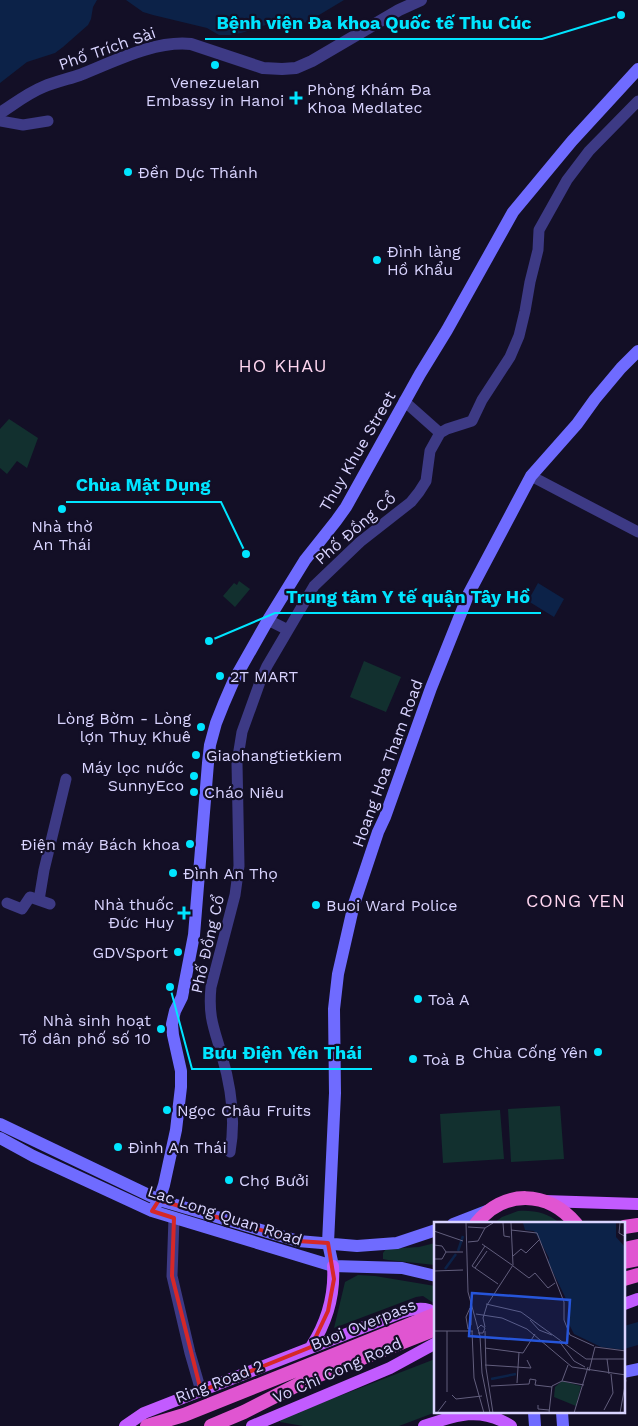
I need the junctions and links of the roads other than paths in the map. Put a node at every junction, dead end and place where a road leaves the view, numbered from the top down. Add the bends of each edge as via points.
1 (421, 0) edge
2 (638, 69) edge
3 (638, 101) edge
4 (0, 113) edge
5 (0, 121) edge
6 (48, 121) dead end
7 (638, 351) edge
8 (404, 401) junction
9 (440, 432) junction
10 (530, 476) junction
11 (638, 532) edge
12 (268, 620) junction
13 (288, 630) junction
14 (66, 779) dead end
15 (7, 903) dead end
16 (0, 1124) edge
17 (0, 1138) edge
18 (230, 1152) dead end
19 (159, 1200) junction
20 (544, 1201) junction
21 (638, 1204) edge
22 (488, 1210) junction
23 (152, 1211) junction
24 (174, 1218) junction
25 (458, 1222) edge
26 (478, 1222) edge
27 (574, 1222) edge
28 (434, 1231) edge
29 (328, 1243) junction
30 (333, 1266) junction
31 (434, 1276) edge
32 (638, 1299) edge
33 (626, 1303) edge
34 (434, 1315) edge
35 (434, 1318) edge
36 (434, 1330) edge
37 (434, 1341) edge
38 (311, 1347) junction
39 (306, 1373) junction
40 (201, 1391) junction
41 (125, 1426) edge
42 (147, 1426) edge
43 (211, 1426) edge
44 (253, 1426) edge
45 (424, 1426) edge
46 (511, 1426) edge

1 - 4 street, Phố Trích Sài via 296,68 263,68 191,44 168,44 43,86
2 - 8 main road, Thuy Khue Street via 513,212
3 - 9 street via 589,151 567,180 539,230 538,250 519,336 472,421
5 - 6 street via 23,125
7 - 10 main road, Hoang Hoa Tham Road
8 - 9 street
8 - 12 main road, Thuy Khue Street via 346,507 305,560
9 - 13 street, Phố Đồng Cổ via 430,451 426,481 419,492 314,586
10 - 11 street
10 - 29 main road, Hoang Hoa Tham Road via 469,593 431,688 354,904 340,964 334,1009 335,1093
12 - 13 street
12 - 19 main road, Thuy Khue Street via 234,680 210,745 194,935 182,997 172,1024 181,1087 176,1130
13 - 18 street, Phố Đồng Cổ via 267,666 242,732 237,763 239,866 210,1002 211,1019 231,1094
14 - 15 street via 44,870 44,902 30,897 22,909
16 - 19 main road, Lac Long Quan Road
17 - 23 main road, Lac Long Quan Road
19 - 23 main road, Thuy Khue Street
19 - 29 main road, Lac Long Quan Road via 298,1241
20 - 21 main road
20 - 22 highway via 515,1199
20 - 27 highway via 557,1206
22 - 25 main road
22 - 26 highway
23 - 24 main road, Lac Long Quan Road
24 - 30 main road, Lac Long Quan Road
24 - 40 street via 172,1276
28 - 29 main road, Lac Long Quan Road via 397,1243 357,1246
29 - 30 main road, Hoang Hoa Tham Road
30 - 31 main road, Lac Long Quan Road via 402,1268
30 - 38 main road via 333,1290 328,1312
32 - 33 main road
34 - 39 highway, Buoi Overpass
35 - 38 main road, Vo Chi Cong Road via 429,1310 417,1308
36 - 39 highway, Buoi Overpass
37 - 44 main road, Vo Chi Cong Road via 390,1368
38 - 40 main road, Vo Chi Cong Road
39 - 42 highway, Ring Road 2
39 - 43 highway via 244,1412
40 - 41 main road, Vo Chi Cong Road via 144,1413
45 - 46 main road via 473,1414 499,1419

